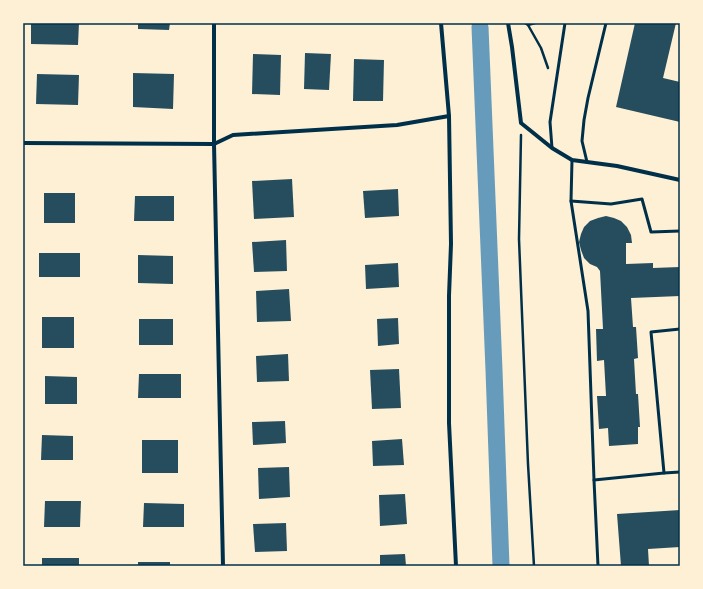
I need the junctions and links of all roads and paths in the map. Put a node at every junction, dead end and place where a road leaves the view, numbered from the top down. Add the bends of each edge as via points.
1 (214, 23) edge
2 (441, 23) edge
3 (535, 23) edge
4 (565, 23) edge
5 (606, 23) edge
6 (509, 24) edge
7 (526, 24) edge
8 (548, 69) dead end
9 (449, 116) junction
10 (521, 123) junction
11 (23, 143) edge
12 (214, 144) junction
13 (552, 148) junction
14 (572, 160) junction
15 (587, 162) junction
16 (680, 180) edge
17 (571, 202) junction
18 (680, 231) edge
19 (680, 329) edge
20 (664, 472) junction
21 (680, 472) edge
22 (594, 480) junction
23 (223, 566) edge
24 (456, 566) edge
25 (534, 566) edge
26 (598, 566) edge

1 - 12 street
2 - 9 street
3 - 7 path
4 - 13 lane via 550,122
5 - 15 lane via 584,120 582,141
6 - 10 street
7 - 8 path via 541,48
9 - 12 street via 397,125 233,135
9 - 24 street via 450,423
10 - 13 street
10 - 25 path via 520,239
11 - 12 street
12 - 23 street
13 - 14 street
14 - 15 street
14 - 17 lane
15 - 16 street
17 - 18 lane via 611,204 642,199 650,232
17 - 22 lane via 588,311
19 - 20 lane via 651,332
20 - 21 lane
20 - 22 lane
22 - 26 lane

